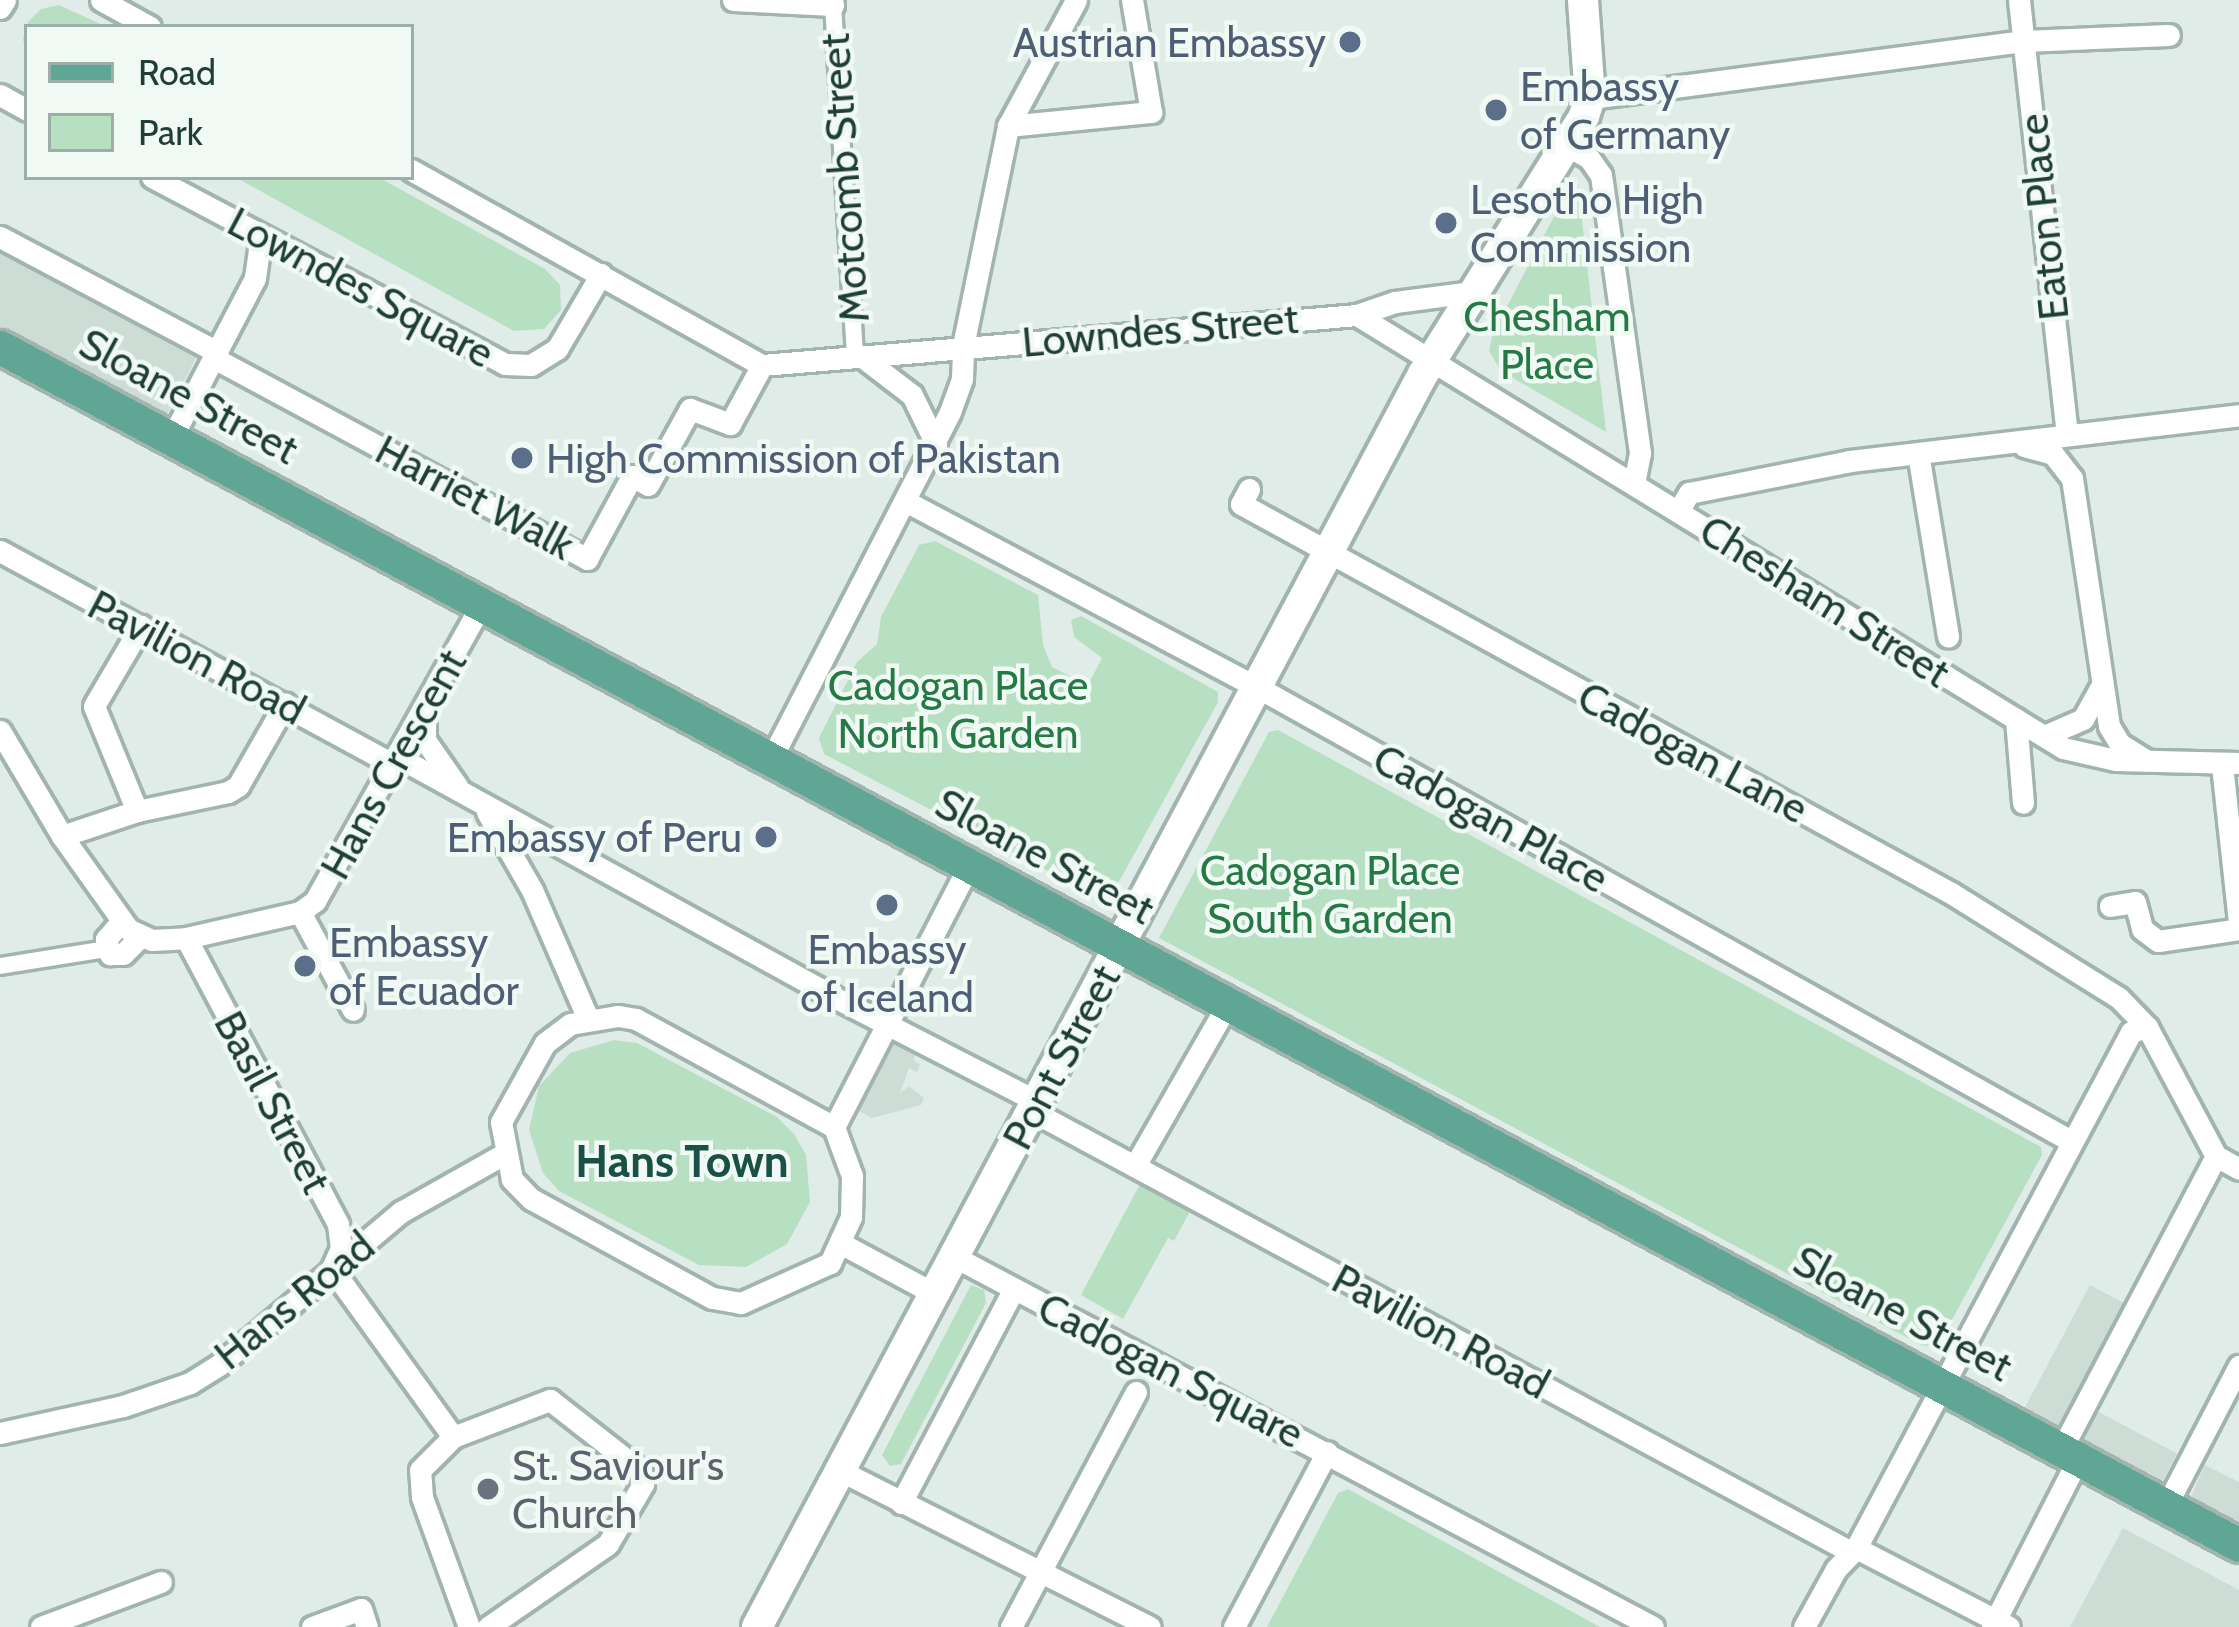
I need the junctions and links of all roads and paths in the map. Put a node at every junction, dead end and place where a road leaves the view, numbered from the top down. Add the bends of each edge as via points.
1 (4, 0) edge
2 (101, 0) edge
3 (734, 0) edge
4 (1076, 0) edge
5 (1132, 0) edge
6 (1583, 0) edge
7 (2019, 0) edge
8 (832, 3) edge
9 (0, 8) edge
10 (145, 24) edge
11 (2169, 34) dead end
12 (2024, 41) junction
13 (1590, 98) junction
14 (1008, 126) junction
15 (1568, 146) junction
16 (414, 172) edge
17 (158, 180) edge
18 (251, 230) junction
19 (0, 237) edge
20 (295, 253) junction
21 (602, 274) junction
22 (255, 278) junction
23 (1478, 290) junction
24 (1357, 314) junction
25 (963, 346) junction
26 (0, 347) edge
27 (215, 355) junction
28 (857, 356) junction
29 (1433, 360) junction
30 (762, 365) junction
31 (2239, 415) edge
32 (2103, 430) junction
33 (2067, 434) junction
34 (172, 437) junction
35 (2017, 445) junction
36 (934, 449) junction
37 (1918, 453) junction
38 (2072, 478) junction
39 (1634, 483) junction
40 (1249, 489) dead end
41 (908, 502) junction
42 (1679, 510) junction
43 (0, 551) edge
44 (1327, 551) junction
45 (482, 604) junction
46 (141, 626) junction
47 (1948, 637) dead end
48 (2102, 684) junction
49 (1257, 687) junction
50 (285, 704) junction
51 (426, 706) junction
52 (2016, 719) junction
53 (0, 731) edge
54 (2044, 736) junction
55 (771, 759) junction
56 (2146, 760) junction
57 (396, 761) junction
58 (2230, 764) edge
59 (471, 798) junction
60 (2023, 803) dead end
61 (136, 811) junction
62 (62, 836) junction
63 (969, 866) junction
64 (2110, 906) dead end
65 (300, 912) junction
66 (121, 922) junction
67 (2239, 925) edge
68 (146, 938) junction
69 (186, 938) junction
70 (1120, 946) junction
71 (106, 950) junction
72 (0, 966) edge
73 (1227, 1005) junction
74 (353, 1010) dead end
75 (588, 1018) junction
76 (889, 1022) junction
77 (2147, 1027) junction
78 (1035, 1107) junction
79 (834, 1127) junction
80 (2071, 1142) junction
81 (504, 1154) junction
82 (2216, 1156) junction
83 (1136, 1164) junction
84 (2239, 1169) edge
85 (842, 1244) junction
86 (953, 1256) junction
87 (332, 1269) junction
88 (1014, 1289) junction
89 (933, 1293) junction
90 (2239, 1366) edge
91 (1944, 1386) junction
92 (1136, 1392) dead end
93 (0, 1433) edge
94 (453, 1437) junction
95 (1327, 1451) junction
96 (2070, 1454) junction
97 (839, 1470) junction
98 (901, 1503) junction
99 (2166, 1506) junction
100 (2239, 1545) edge
101 (1853, 1550) junction
102 (1042, 1570) junction
103 (161, 1582) dead end
104 (1999, 1624) edge
105 (41, 1627) edge
106 (312, 1627) edge
107 (367, 1627) edge
108 (469, 1627) edge
109 (488, 1627) edge
110 (757, 1627) edge
111 (1011, 1627) edge
112 (1150, 1627) edge
113 (1234, 1627) edge
114 (1652, 1627) edge
115 (1804, 1627) edge

1 - 9 street
2 - 10 street
3 - 8 street
4 - 14 street
5 - 14 street via 1151,112
6 - 13 main road
7 - 12 street, Eaton Place
8 - 28 street, Motcomb Street
11 - 12 street
12 - 13 street
12 - 33 street, Eaton Place
13 - 15 main road
14 - 25 street
15 - 23 main road
15 - 39 street via 1601,176 1640,454
16 - 21 street
17 - 18 street, Lowndes Square
18 - 20 street, Lowndes Square
18 - 22 street via 260,241
19 - 27 street, Harriet Walk
20 - 21 street, Lowndes Square via 517,366 557,349
20 - 22 street
21 - 30 street
22 - 27 street
23 - 24 street
23 - 29 main road
24 - 25 street, Lowndes Street
24 - 29 street
25 - 28 street, Lowndes Street
25 - 36 street, Lowndes Street via 962,379
26 - 34 main road, Sloane Street
27 - 30 street, Harriet Walk via 587,559 632,476 648,484 690,409 730,424
27 - 34 street
28 - 30 street, Lowndes Street
28 - 36 street via 912,394
29 - 39 street
29 - 44 main road, Pont Street
31 - 32 street
32 - 33 street
32 - 38 street via 2084,445
33 - 35 street
34 - 45 main road, Sloane Street
35 - 37 street
35 - 38 street via 2053,454
36 - 41 street
37 - 42 street via 1689,493
37 - 47 street
38 - 48 street
39 - 42 street, Chesham Street
40 - 44 street, Cadogan Lane via 1241,504
41 - 49 street, Cadogan Place
41 - 55 street
42 - 52 street, Chesham Street
43 - 46 street, Pavilion Road
44 - 49 main road, Pont Street
44 - 77 street, Cadogan Lane via 1951,893 2119,998
45 - 51 street, Hans Crescent
45 - 55 main road, Sloane Street
46 - 50 street, Pavilion Road
46 - 61 street via 94,706
48 - 54 street via 2083,719
48 - 56 street via 2109,726
49 - 70 main road, Pont Street
49 - 80 street, Cadogan Place
50 - 57 street, Pavilion Road
50 - 61 street via 238,786
51 - 57 street, Hans Crescent
51 - 59 street via 425,740
52 - 54 street, Chesham Street
52 - 60 street
53 - 62 street
54 - 56 street via 2092,758
55 - 63 main road, Sloane Street
56 - 58 street
57 - 59 street, Pavilion Road
57 - 65 street, Hans Crescent via 315,901
58 - 67 street
59 - 75 street via 513,852
59 - 76 street, Pavilion Road
61 - 62 street
62 - 66 street
63 - 70 main road, Sloane Street
63 - 76 street
64 - 67 street via 2135,902 2142,929 2158,941
65 - 69 street, Hans Crescent
65 - 74 street
66 - 68 street
66 - 71 street
68 - 69 street, Hans Crescent
68 - 71 street, Hans Crescent via 123,954
69 - 87 street, Basil Street via 338,1224
70 - 73 main road, Sloane Street
70 - 78 main road, Pont Street
71 - 72 street, Hans Crescent
73 - 83 street
73 - 91 main road, Sloane Street
75 - 79 street via 636,1019
75 - 81 street via 545,1042 501,1122
76 - 78 street, Pavilion Road
76 - 79 street
77 - 80 street via 2131,1032
77 - 82 street
78 - 83 street, Pavilion Road
78 - 86 main road, Pont Street
79 - 85 street via 852,1176
80 - 91 street
81 - 85 street via 512,1179 531,1199 712,1298 741,1303 773,1292 830,1263
81 - 87 street, Hans Road via 431,1191
82 - 84 street
82 - 96 street
83 - 101 street, Pavilion Road
85 - 89 street
86 - 88 street, Cadogan Square
86 - 89 main road, Pont Street
87 - 93 street, Hans Road via 190,1383
87 - 94 street
88 - 95 street, Cadogan Square
88 - 98 street, Cadogan Square
89 - 97 main road, Pont Street
90 - 99 street
91 - 96 main road, Sloane Street
91 - 101 street
92 - 102 street
94 - 108 street via 420,1470 419,1482
94 - 109 street via 550,1400 640,1471 643,1484 608,1544
95 - 113 street, Cadogan Square
95 - 114 street, Cadogan Square
96 - 99 main road, Sloane Street
96 - 104 street
97 - 98 street
97 - 110 main road, Pont Street
98 - 102 street
99 - 100 main road, Sloane Street
101 - 104 street, Pavilion Road
101 - 115 street
102 - 111 street
102 - 112 street
103 - 105 street
106 - 107 street via 361,1609

